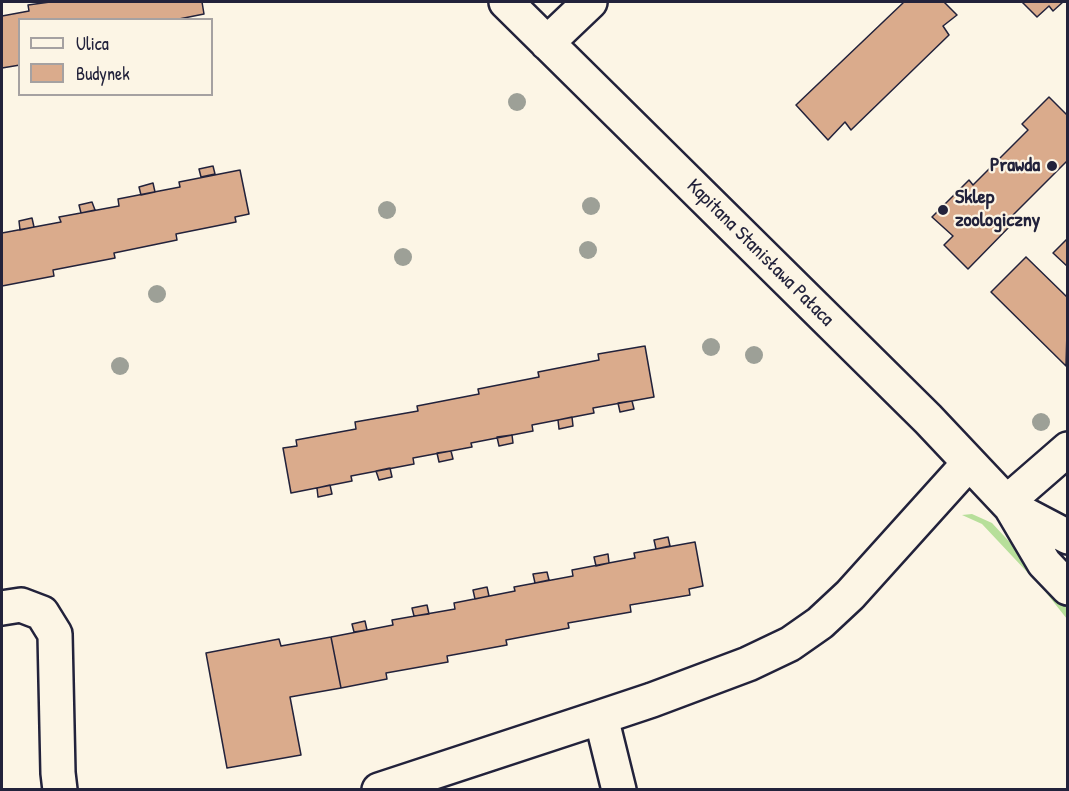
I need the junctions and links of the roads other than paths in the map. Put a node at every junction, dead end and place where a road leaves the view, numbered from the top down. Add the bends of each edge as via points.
1 (506, 2) edge
2 (590, 2) edge
3 (547, 43) junction
4 (1068, 449) edge
5 (969, 463) junction
6 (1009, 505) junction
7 (1068, 537) edge
8 (1068, 588) edge
9 (2, 608) edge
10 (601, 717) junction
11 (60, 789) edge
12 (379, 789) edge
13 (619, 789) edge

1 - 3 street, Kapitana Stanisława Pałaca
2 - 3 street
3 - 5 street, Kapitana Stanisława Pałaca
4 - 6 street
5 - 6 street, Kapitana Stanisława Pałaca
5 - 10 street via 850,595 797,639 748,664
6 - 7 street, Kapitana Stanisława Pałaca
6 - 8 street, Kapitana Stanisława Pałaca via 1044,563
9 - 11 street via 21,605 42,613 55,634
10 - 12 street
10 - 13 street

